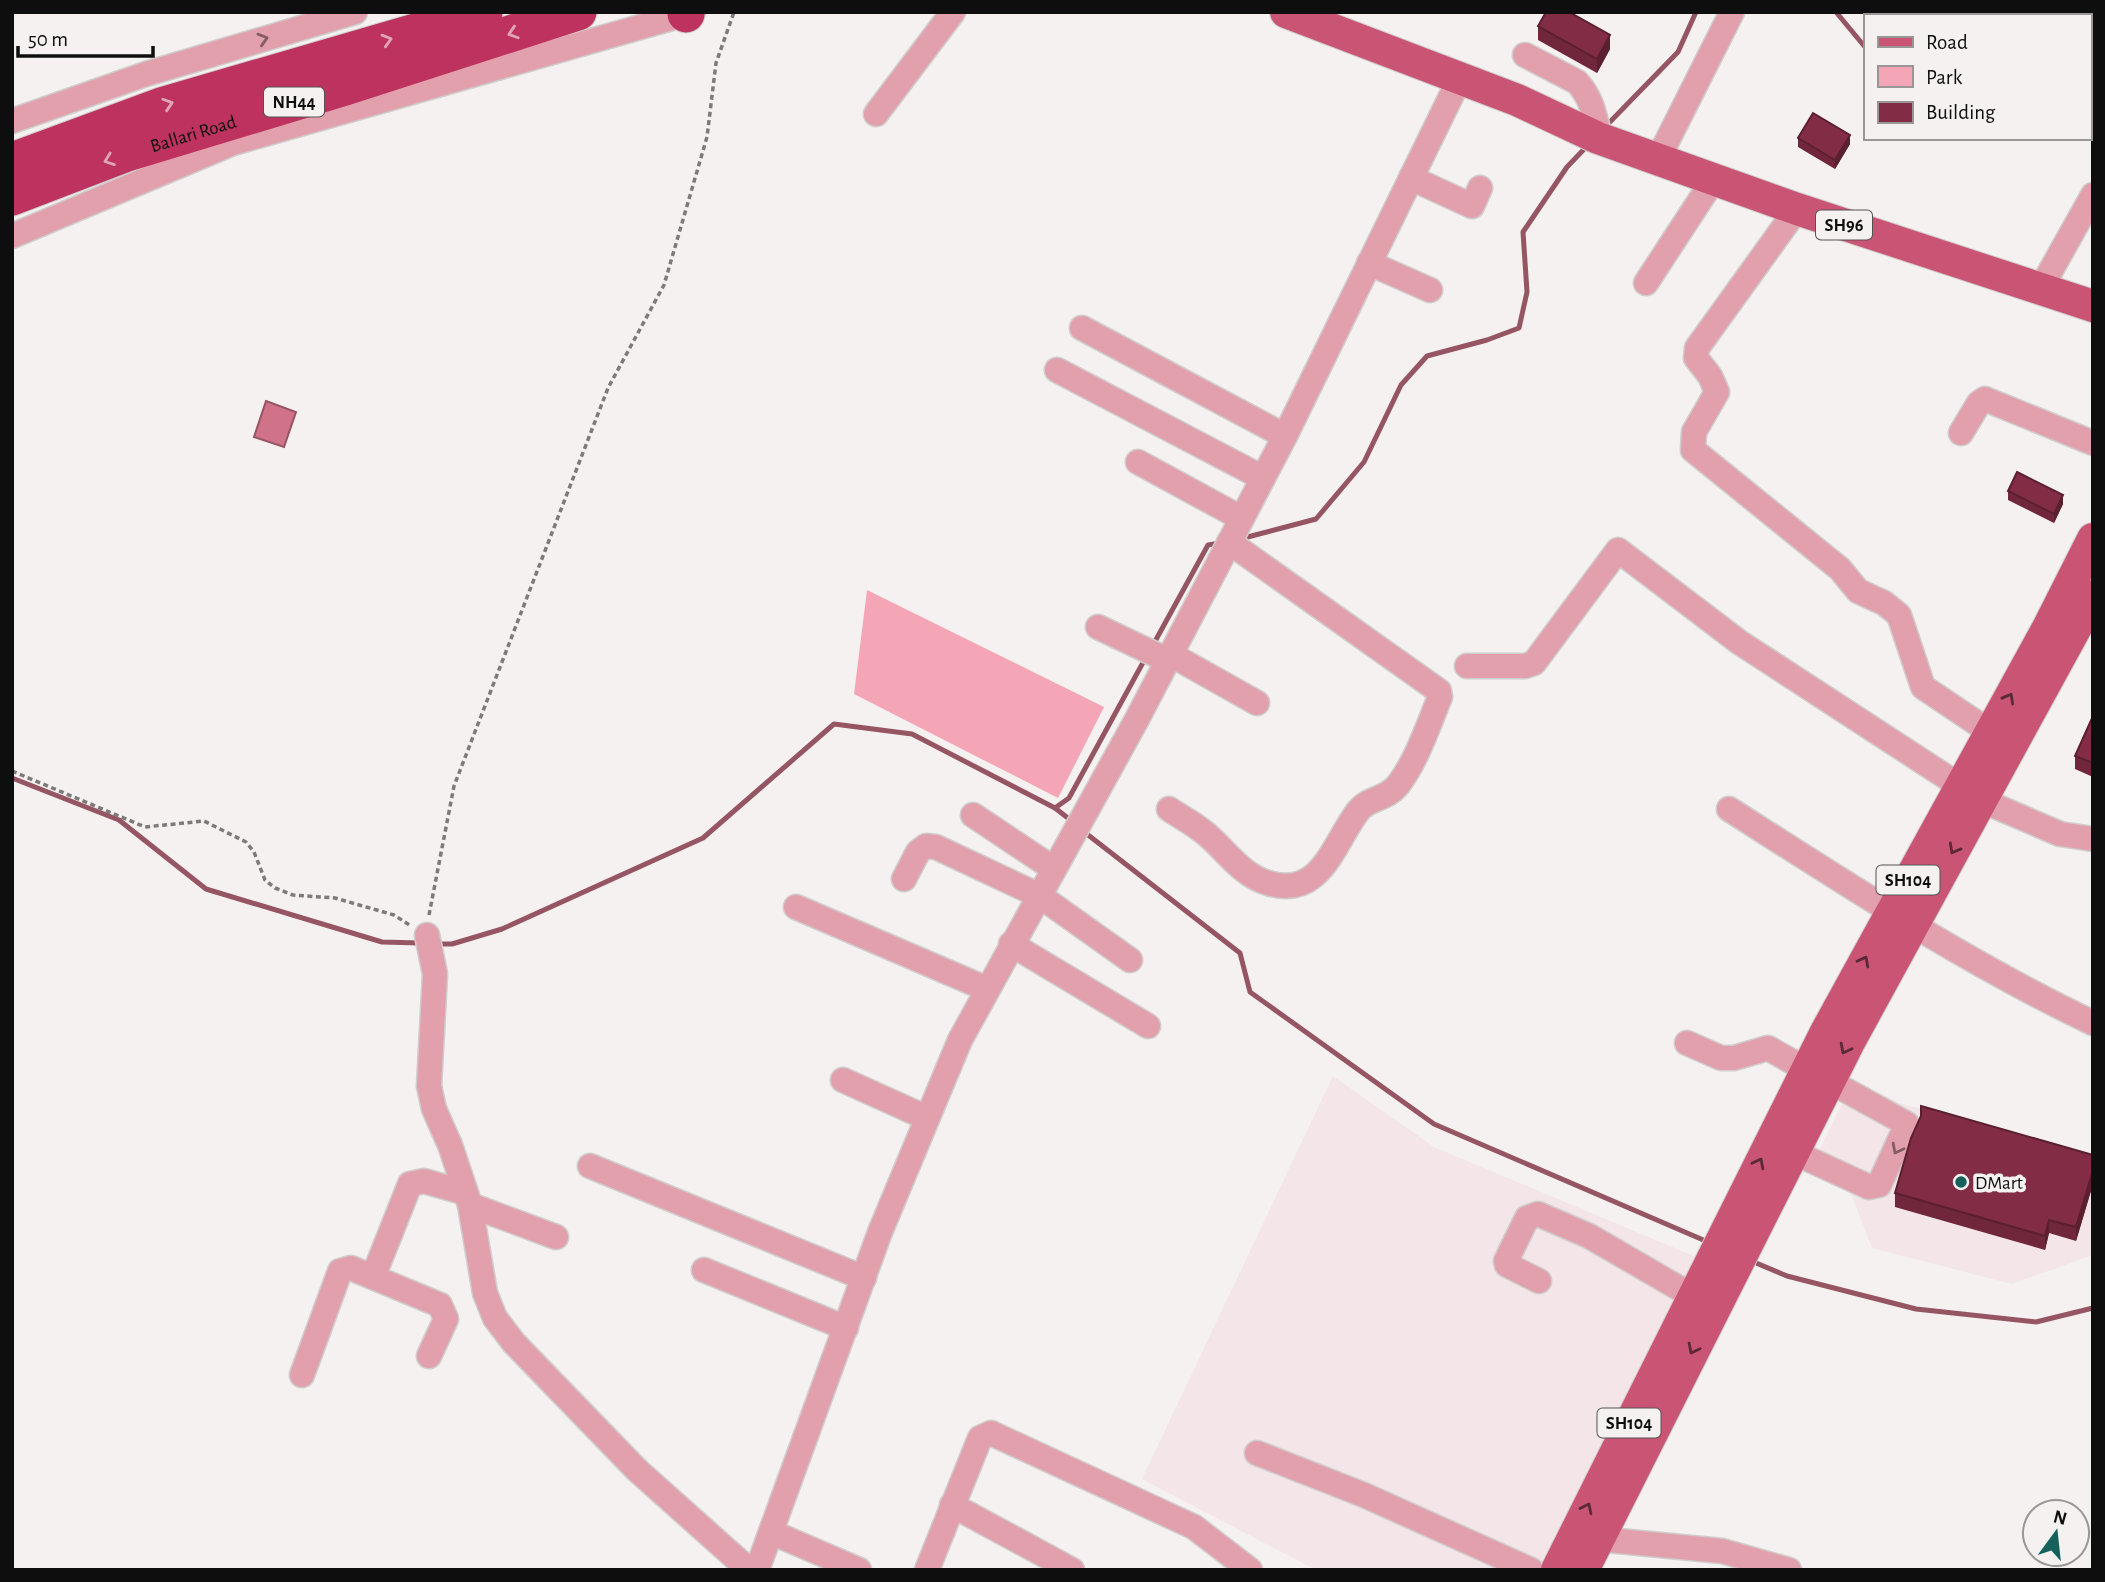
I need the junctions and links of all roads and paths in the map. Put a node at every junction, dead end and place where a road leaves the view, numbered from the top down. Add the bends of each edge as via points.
1 (355, 12) edge
2 (484, 12) edge
3 (578, 12) edge
4 (734, 12) edge
5 (953, 12) edge
6 (1286, 12) edge
7 (1732, 12) edge
8 (689, 13) edge
9 (320, 16) edge
10 (1525, 55) dead end
11 (1459, 80) junction
12 (876, 114) dead end
13 (12, 121) edge
14 (1596, 136) junction
15 (1658, 159) junction
16 (12, 161) edge
17 (1411, 178) junction
18 (1714, 179) junction
19 (1480, 188) dead end
20 (2093, 195) edge
21 (12, 197) edge
22 (1797, 209) junction
23 (12, 236) edge
24 (1369, 263) junction
25 (1646, 283) dead end
26 (2041, 288) junction
27 (1430, 290) dead end
28 (2093, 306) edge
29 (1082, 328) dead end
30 (1057, 370) dead end
31 (1961, 433) dead end
32 (1285, 436) junction
33 (2093, 443) edge
34 (1138, 462) dead end
35 (1263, 478) junction
36 (1235, 531) junction
37 (2093, 540) edge
38 (2093, 596) edge
39 (1098, 627) dead end
40 (1168, 657) junction
41 (1467, 666) dead end
42 (1256, 703) dead end
43 (1990, 732) junction
44 (12, 771) edge
45 (1970, 793) junction
46 (1730, 808) dead end
47 (1169, 809) dead end
48 (973, 815) dead end
49 (2093, 839) edge
50 (1054, 869) junction
51 (904, 878) dead end
52 (1040, 896) junction
53 (796, 908) dead end
54 (1901, 919) junction
55 (427, 935) junction
56 (1011, 944) junction
57 (1130, 960) dead end
58 (987, 989) junction
59 (2093, 1023) edge
60 (1148, 1026) dead end
61 (1687, 1043) dead end
62 (1818, 1075) junction
63 (843, 1080) dead end
64 (928, 1118) junction
65 (1793, 1152) junction
66 (590, 1166) dead end
67 (468, 1199) junction
68 (1739, 1230) junction
69 (556, 1237) dead end
70 (704, 1270) dead end
71 (373, 1277) junction
72 (864, 1278) junction
73 (1539, 1281) dead end
74 (1708, 1293) junction
75 (846, 1328) junction
76 (429, 1356) dead end
77 (302, 1375) dead end
78 (1256, 1453) dead end
79 (952, 1505) junction
80 (771, 1532) junction
81 (1598, 1539) junction
82 (1746, 1563) edge
83 (749, 1570) edge
84 (757, 1570) edge
85 (859, 1570) edge
86 (927, 1570) edge
87 (1072, 1570) edge
88 (1250, 1570) edge
89 (1531, 1570) edge
90 (1557, 1570) edge
91 (1583, 1570) edge
92 (1789, 1570) edge

1 - 9 street
16 -> 2 highway, Ballari Road / NH44 via 185,99
3 -> 21 highway, Ballari Road / NH44 via 127,153
4 - 55 path via 716,63 707,137 664,285 608,388 454,786
5 - 12 street
6 - 11 main road, SH96
7 - 15 street
8 - 23 street via 233,143
13 -> 9 street
10 - 14 street via 1577,82 1591,100
11 - 14 main road, SH96
11 - 17 street
14 - 15 main road, SH96
15 - 18 main road, SH96
17 - 19 street via 1472,206
17 - 24 street
18 - 22 main road, SH96
18 - 25 street
20 - 26 street
22 - 26 main road, SH96
22 - 43 street via 1697,348 1696,358 1717,392 1694,432 1693,450 1840,569 1858,591 1893,609 1923,687
24 - 27 street
24 - 32 street
26 - 28 main road, SH96
29 - 32 street
30 - 35 street
31 - 33 street via 1985,399
32 - 35 street
34 - 36 street
35 - 36 street
36 - 40 street
36 - 47 street via 1439,691 1440,697 1398,785 1384,799 1365,804 1313,879 1270,884 1250,876 1206,834
43 -> 37 main road, SH104
38 - 45 main road, SH104
39 - 40 street
40 - 42 street
40 - 50 street
41 - 45 street via 1534,663 1618,550 1739,642
43 - 45 main road, SH104
44 - 55 path via 145,827 204,821 246,842 265,880 275,888 293,895 335,898 394,915
45 - 49 street via 2060,834
45 - 54 main road, SH104
46 - 54 street
48 - 50 street
50 - 52 street
51 - 52 street via 918,852 926,846 936,847
52 - 56 street
52 - 57 street
53 - 58 street
54 - 59 street via 2023,990
54 - 62 main road, SH104
55 - 67 street via 435,974 429,1086
56 - 58 street
56 - 60 street
58 - 64 street
61 - 62 street via 1721,1058 1768,1048
62 - 65 main road, SH104
62 -> 65 street via 1907,1124 1879,1185 1869,1187
68 -> 62 main road, SH104
63 - 64 street
64 - 72 street
65 - 68 main road, SH104
66 - 72 street
67 - 69 street
67 - 71 street via 424,1181 410,1184
67 - 83 street via 485,1293 495,1318 637,1470
68 - 74 main road, SH104
70 - 75 street
71 - 76 street via 445,1311 446,1319
71 - 77 street via 351,1268 340,1270
72 - 75 street
73 - 74 street via 1506,1261 1527,1218 1538,1214
74 -> 81 main road, SH104
90 -> 74 main road, SH104
75 - 80 street
78 - 89 street via 1364,1495
79 - 86 street
79 - 87 street
79 - 88 street via 980,1438 991,1433 1194,1527
80 - 84 street
80 - 85 street
81 - 82 street via 1722,1550
81 - 91 main road, SH104
82 - 92 street

